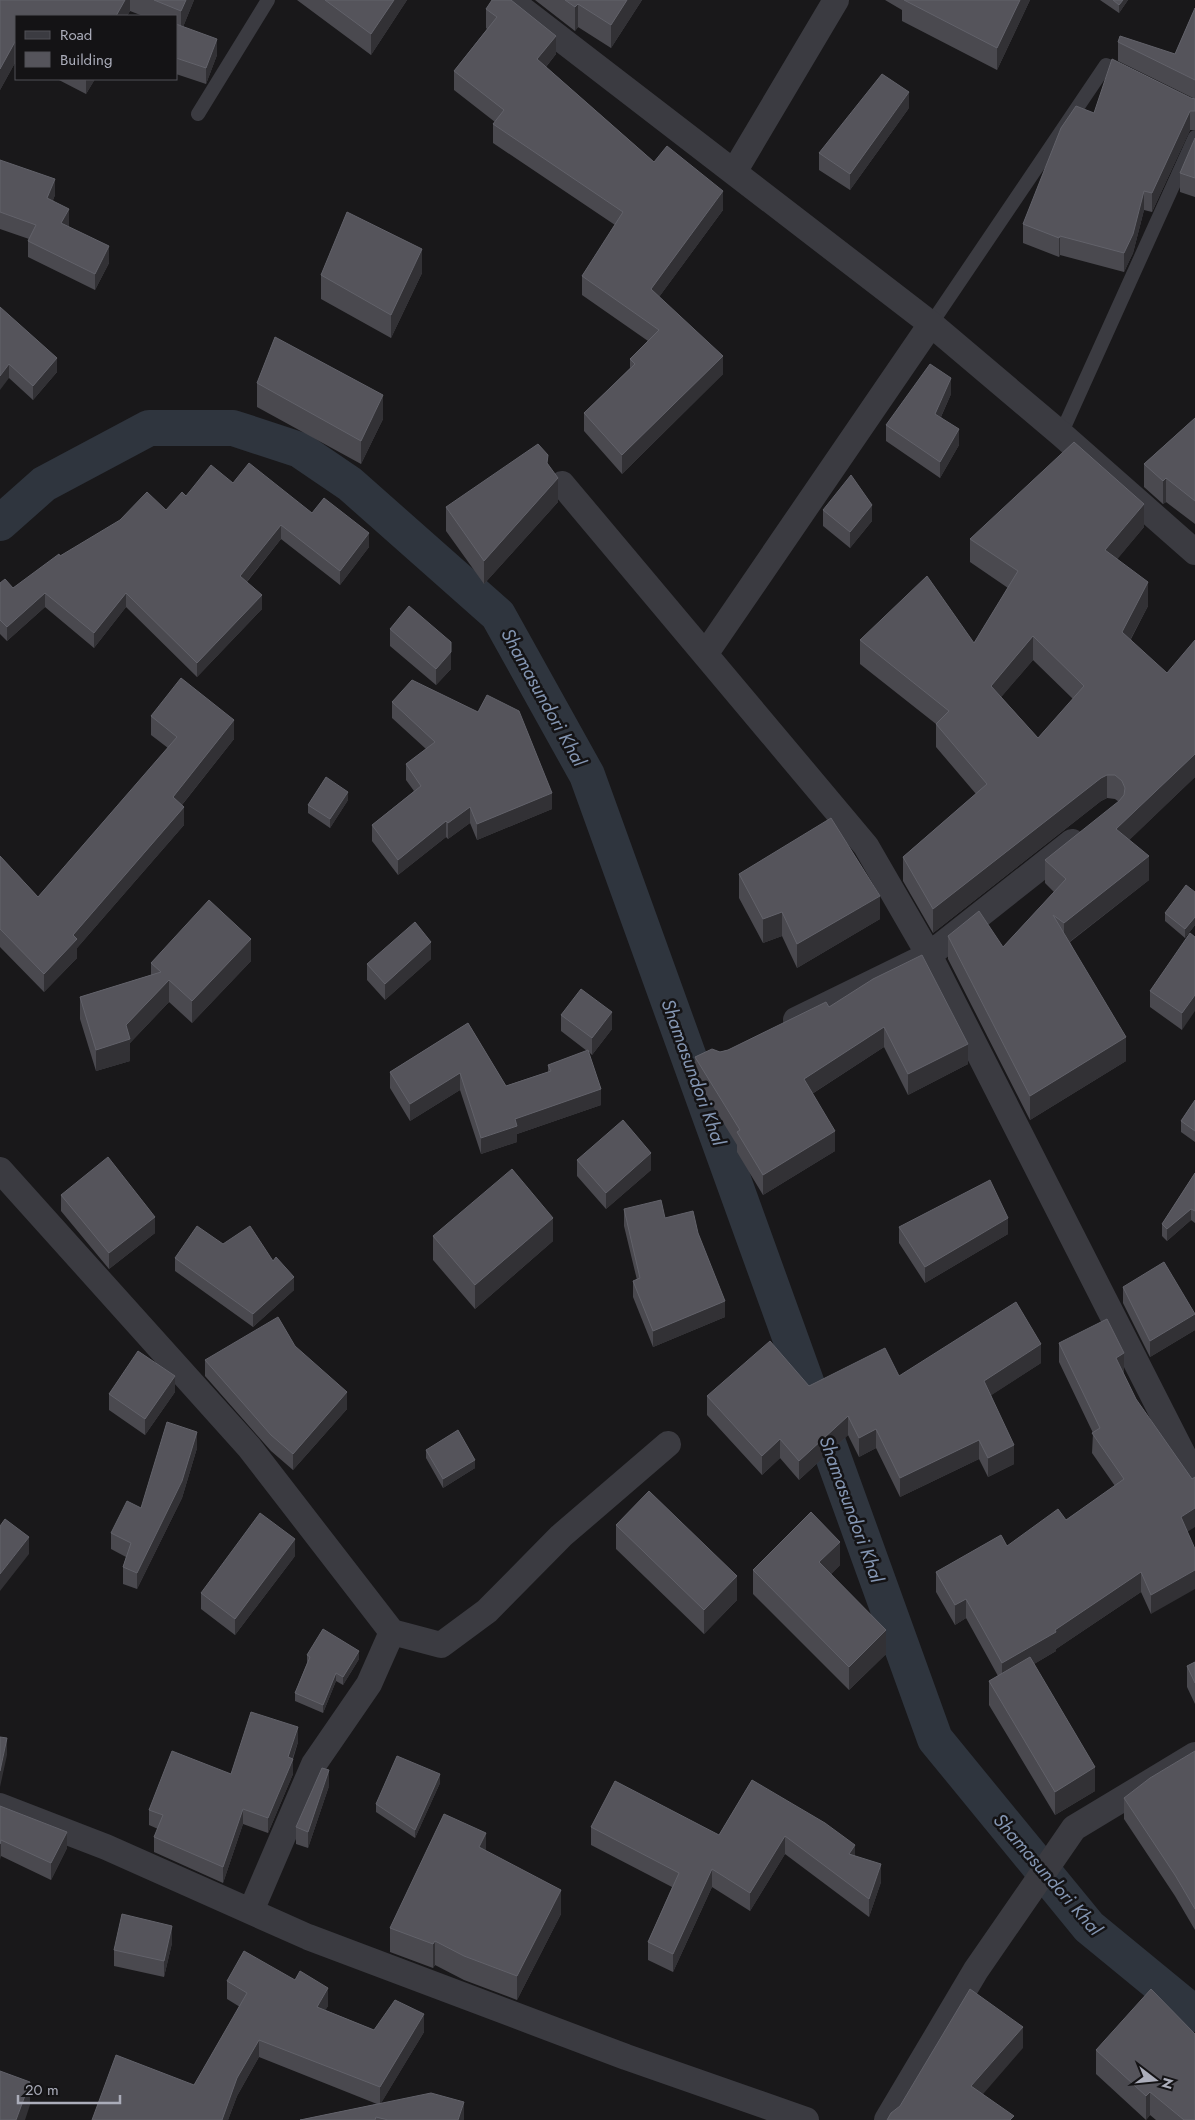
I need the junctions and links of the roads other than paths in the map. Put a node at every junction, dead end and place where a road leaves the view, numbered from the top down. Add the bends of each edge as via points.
1 (268, 0) edge
2 (510, 0) edge
3 (836, 0) edge
4 (1142, 83) edge
5 (198, 114) dead end
6 (1195, 137) edge
7 (734, 172) junction
8 (931, 324) junction
9 (1061, 434) junction
10 (562, 484) dead end
11 (1195, 552) edge
12 (706, 653) junction
13 (1088, 830) edge
14 (929, 955) junction
15 (773, 1031) edge
16 (0, 1170) edge
17 (668, 1444) dead end
18 (1195, 1478) edge
19 (392, 1632) junction
20 (1195, 1755) edge
21 (0, 1806) edge
22 (251, 1911) junction
23 (806, 2120) edge
24 (887, 2120) edge

1 - 5 lane
2 - 7 street
3 - 7 street
4 - 8 lane via 1106,65
6 - 9 lane
7 - 8 street
8 - 9 street
8 - 12 street
9 - 11 street
10 - 12 street
12 - 14 street via 866,846
13 - 14 street
14 - 15 street
14 - 18 street
16 - 19 street via 249,1447
17 - 19 street via 561,1536 486,1611 441,1645
19 - 22 street via 369,1684 314,1764
20 - 24 street via 1074,1828 976,1970
21 - 22 street via 106,1847
22 - 23 street via 308,1937

